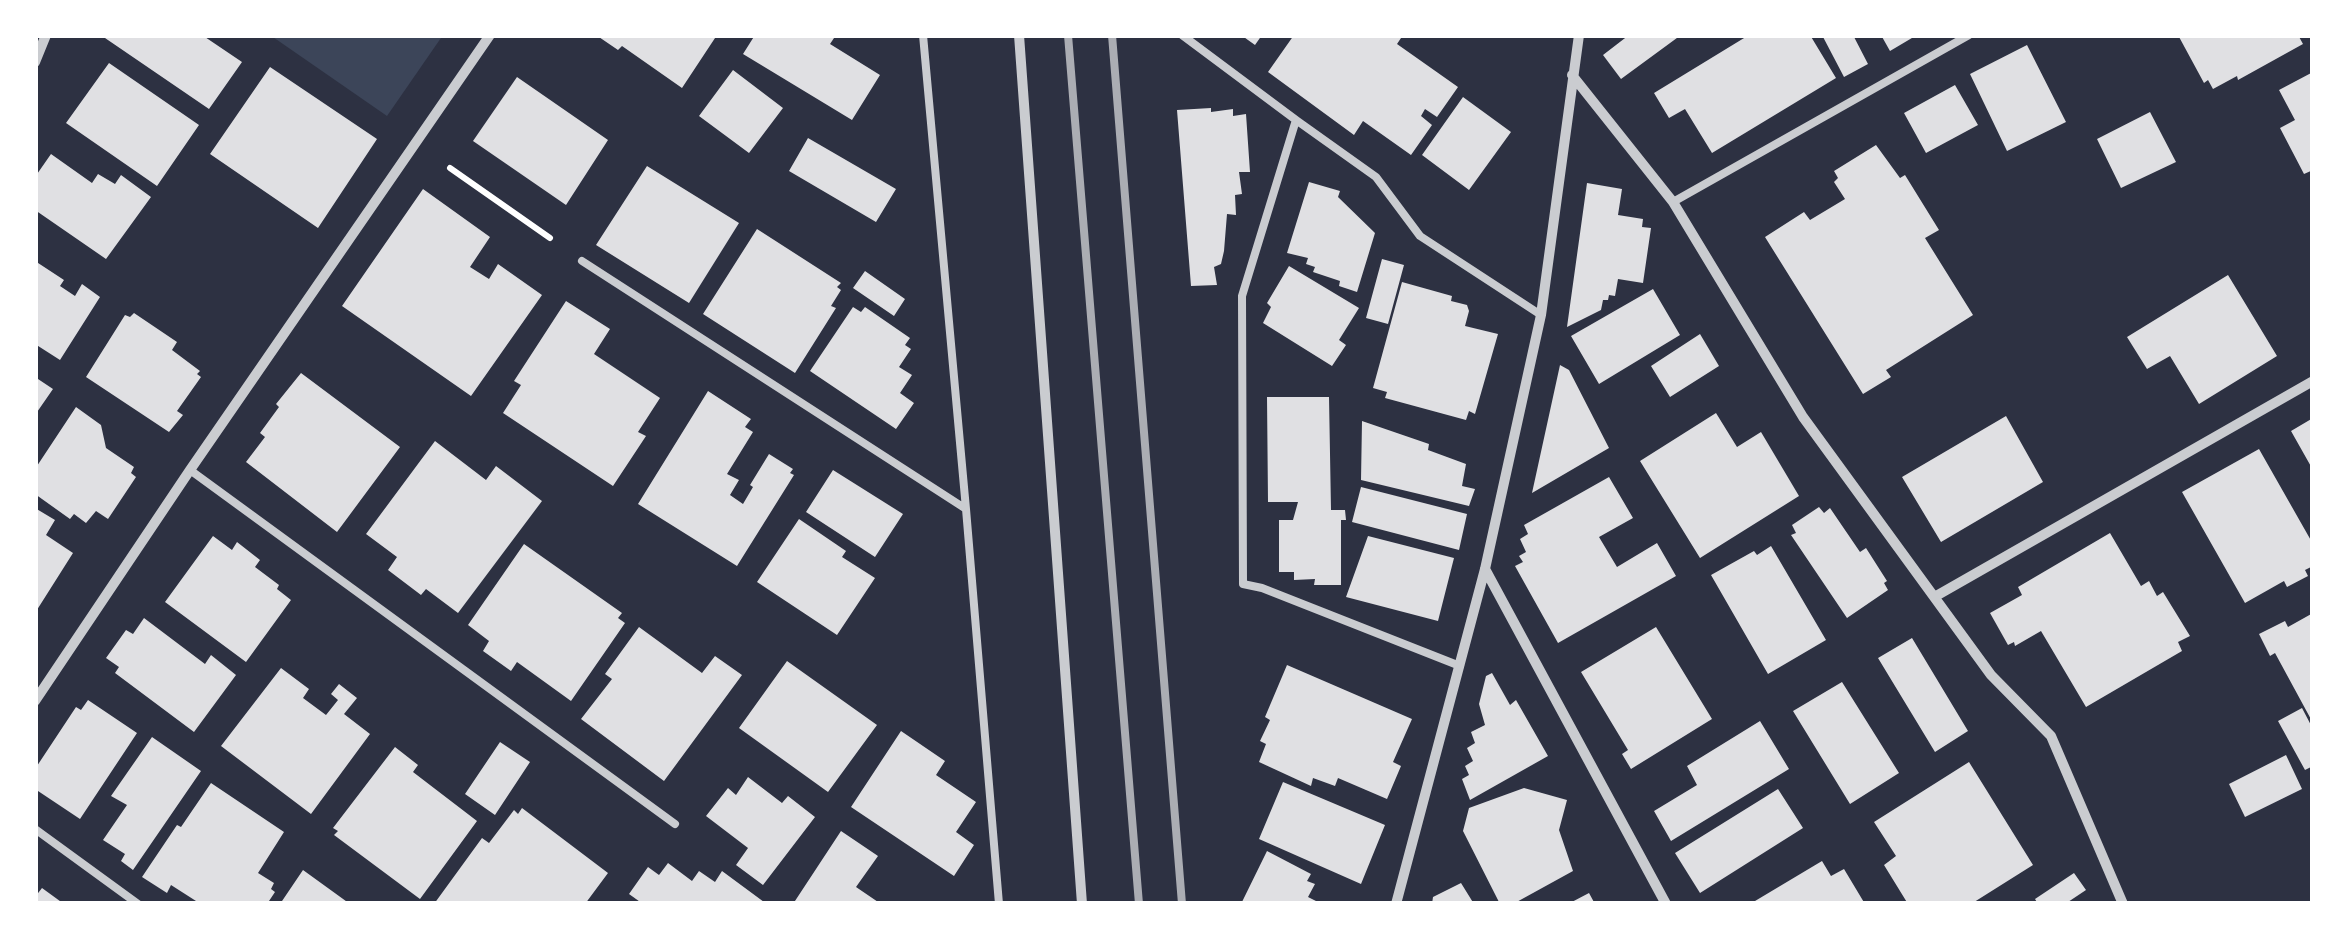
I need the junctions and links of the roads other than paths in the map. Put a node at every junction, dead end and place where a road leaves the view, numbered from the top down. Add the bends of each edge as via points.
1 (46, 35) edge
2 (490, 35) edge
3 (923, 35) edge
4 (1019, 35) edge
5 (1182, 35) edge
6 (1579, 35) edge
7 (1969, 35) edge
8 (35, 62) edge
9 (1572, 74) junction
10 (1296, 120) junction
11 (1673, 202) junction
12 (582, 260) road end
13 (1541, 315) junction
14 (2313, 381) edge
15 (190, 470) junction
16 (966, 508) junction
17 (1486, 569) junction
18 (1936, 596) junction
19 (1460, 666) junction
20 (35, 702) edge
21 (675, 824) dead end
22 (35, 829) edge
23 (138, 904) edge
24 (999, 904) edge
25 (1082, 904) edge
26 (1396, 904) edge
27 (1666, 904) edge
28 (2123, 904) edge

1 - 8 street
2 - 15 street
3 - 16 lane
4 - 25 street
5 - 10 lane
6 - 9 street
7 - 11 lane
9 - 11 street
9 - 13 street
10 - 13 lane via 1376,177 1420,236
10 - 19 lane via 1242,296 1243,584
11 - 18 street via 1802,417
12 - 16 lane
13 - 17 street
14 - 18 street
15 - 20 street
15 - 21 lane
16 - 24 lane
17 - 19 street
17 - 27 street
18 - 28 street via 1991,674 2051,736
19 - 26 street
22 - 23 lane

